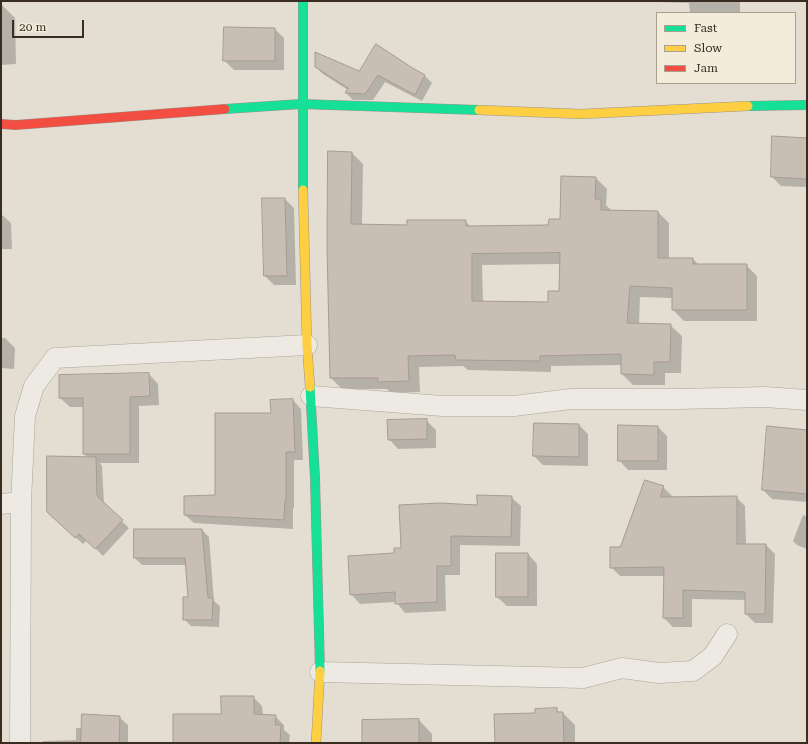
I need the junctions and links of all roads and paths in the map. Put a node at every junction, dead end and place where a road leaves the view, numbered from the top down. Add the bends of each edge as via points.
1 (303, 1) edge
2 (302, 104) junction
3 (807, 105) edge
4 (1, 124) edge
5 (308, 345) junction
6 (311, 396) junction
7 (807, 400) edge
8 (21, 502) junction
9 (1, 504) edge
10 (727, 634) dead end
11 (320, 672) junction
12 (20, 743) edge
13 (316, 743) edge

1 - 2 street
2 - 3 street via 581,114 727,106
2 - 4 street
2 - 5 street
5 - 6 street
5 - 8 street via 55,358 34,386 25,416
6 - 7 street via 443,406 514,406 571,399 765,397
6 - 11 street
8 - 9 street
8 - 12 street
10 - 11 street via 713,656 693,671 659,673 622,668 583,678
11 - 13 street

